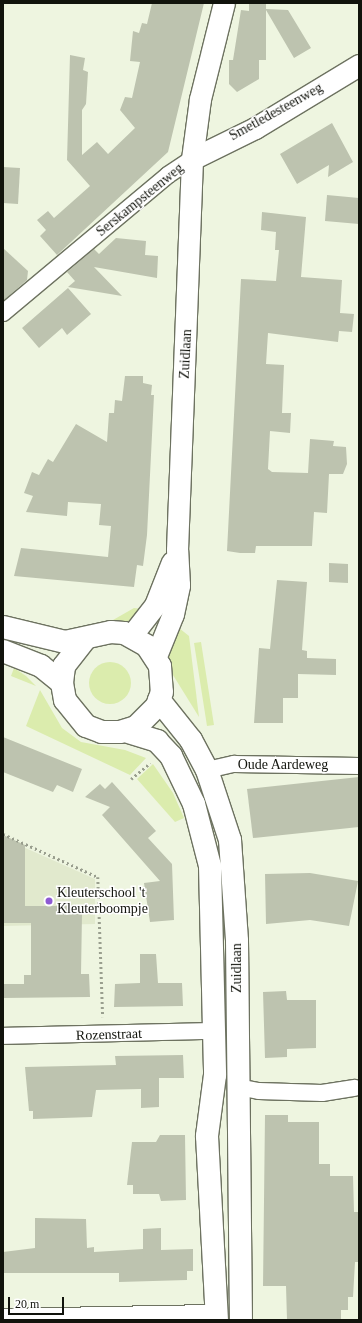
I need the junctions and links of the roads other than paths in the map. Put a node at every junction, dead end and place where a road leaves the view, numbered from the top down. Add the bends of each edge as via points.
1 (224, 3) edge
2 (359, 65) edge
3 (192, 159) junction
4 (3, 313) edge
5 (177, 550) junction
6 (3, 628) edge
7 (131, 636) junction
8 (85, 640) junction
9 (3, 652) edge
10 (156, 656) junction
11 (62, 683) junction
12 (159, 700) junction
13 (125, 731) junction
14 (359, 766) edge
15 (207, 770) junction
16 (215, 1031) junction
17 (3, 1036) edge
18 (238, 1087) junction
19 (355, 1088) dead end
20 (208, 1177) junction
21 (241, 1255) junction
22 (3, 1317) edge
23 (217, 1317) edge
24 (241, 1320) edge

1 - 3 street, Serskampsteenweg via 200,99
2 - 3 street, Smetledesteenweg via 255,128
3 - 4 street, Serskampsteenweg via 168,175
3 - 5 street, Zuidlaan
5 - 7 street, Zuidlaan via 155,605
5 - 10 street, Zuidlaan via 179,585 173,614
6 - 8 main road via 52,642
7 - 8 main road via 111,632
7 - 10 main road
8 - 11 main road via 64,666
9 - 11 main road via 41,666
10 - 12 main road via 162,676
11 - 13 main road via 65,700 86,726 102,732
12 - 13 main road via 148,718
12 - 15 main road, Zuidlaan via 191,740
13 - 16 main road, Zuidlaan via 146,735 169,753 184,779 203,829 213,895
14 - 15 street, Oude Aardeweg via 234,764
15 - 18 main road, Zuidlaan via 222,813 232,860 236,911
16 - 17 street, Rozenstraat via 104,1036
16 - 20 main road, Zuidlaan
18 - 19 street via 259,1091 316,1093
18 - 21 main road, Zuidlaan
20 - 21 main road, Zuidlaan via 223,1171 232,1179 234,1235
20 - 23 main road, Zuidlaan
21 - 24 main road, Zuidlaan
22 - 23 street

